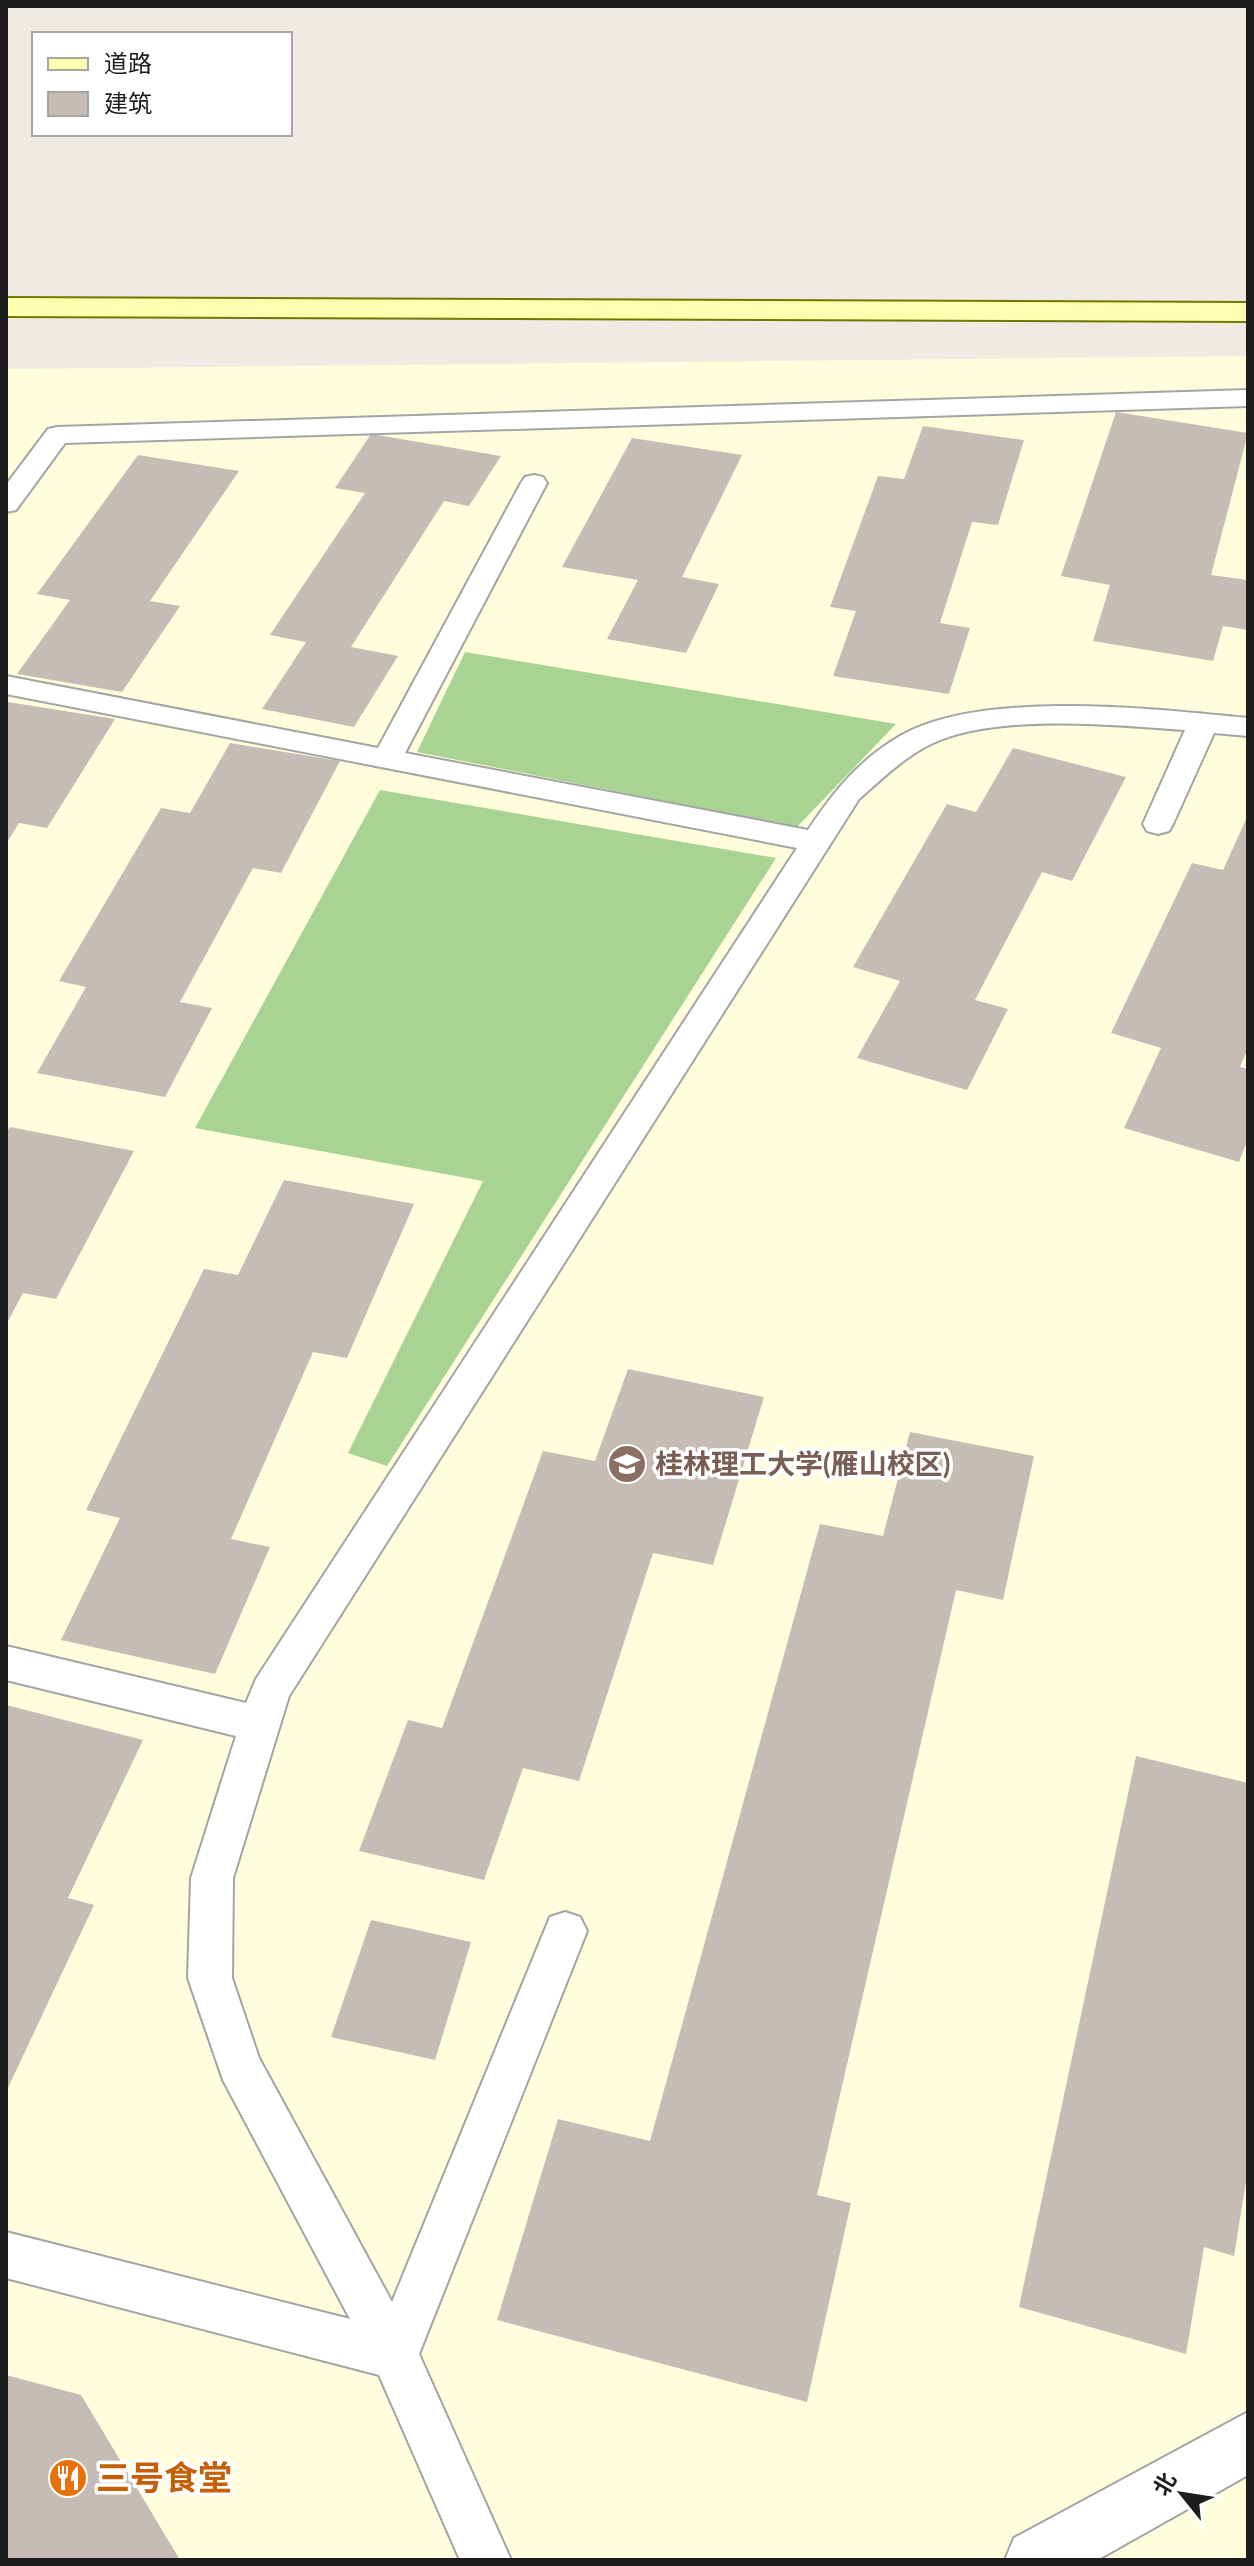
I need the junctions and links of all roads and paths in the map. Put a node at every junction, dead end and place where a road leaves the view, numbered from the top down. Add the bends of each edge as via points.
1 (6, 307) edge
2 (1248, 312) edge
3 (1248, 334) edge
4 (6, 335) edge
5 (1248, 398) edge
6 (534, 483) dead end
7 (6, 504) edge
8 (6, 685) edge
9 (1204, 722) junction
10 (1248, 727) edge
11 (387, 759) junction
12 (1158, 824) dead end
13 (817, 842) junction
14 (6, 1663) edge
15 (259, 1724) junction
16 (565, 1931) dead end
17 (6, 2255) edge
18 (395, 2355) junction
19 (1248, 2442) edge
20 (486, 2560) edge
21 (1036, 2560) edge

1 - 2 main road
3 - 4 main road via 854,339
5 - 7 lane via 57,435
6 - 11 lane
8 - 11 lane
9 - 10 lane
9 - 12 lane
9 - 13 lane via 1000,716 953,726 919,738 883,763 848,793
11 - 13 lane
13 - 15 lane via 270,1691
14 - 15 lane
15 - 18 lane via 212,1878 210,1978 239,2065
16 - 18 lane
17 - 18 lane
18 - 20 lane
19 - 21 street

